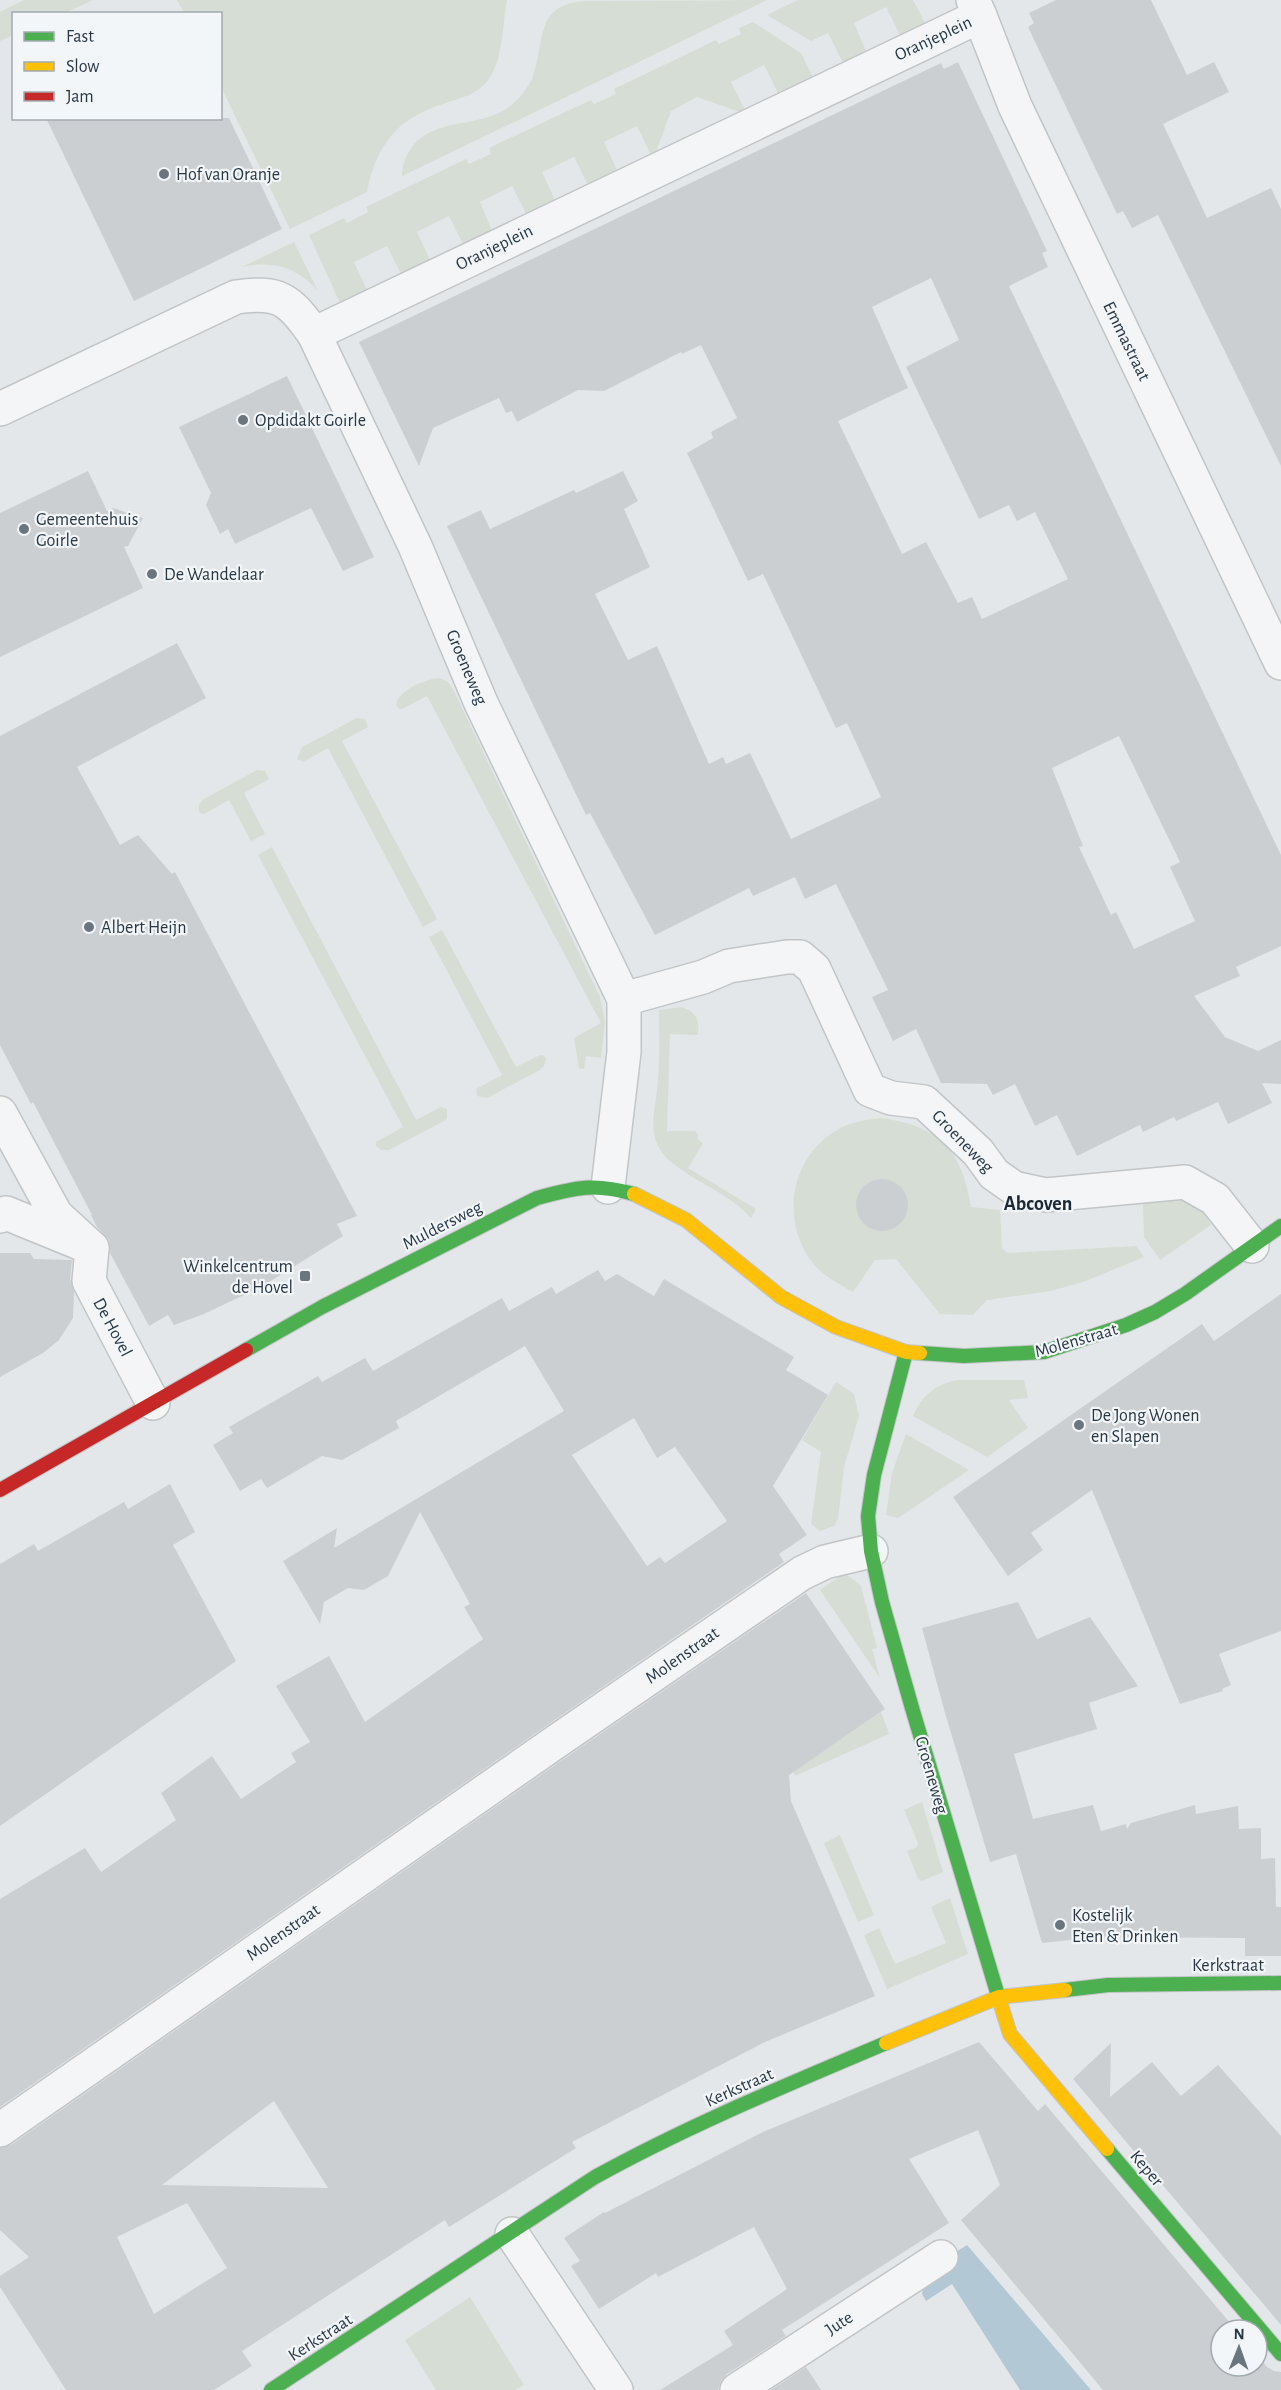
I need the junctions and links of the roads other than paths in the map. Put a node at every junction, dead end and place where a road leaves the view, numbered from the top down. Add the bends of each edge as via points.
1 (976, 8) edge
2 (314, 334) junction
3 (0, 409) edge
4 (1281, 663) edge
5 (624, 999) junction
6 (0, 1113) edge
7 (608, 1187) junction
8 (0, 1216) edge
9 (1271, 1239) edge
10 (92, 1248) junction
11 (906, 1352) junction
12 (153, 1403) junction
13 (0, 1490) edge
14 (871, 1551) junction
15 (1281, 1983) edge
16 (999, 1997) junction
17 (0, 2130) edge
18 (512, 2234) junction
19 (941, 2257) dead end
20 (1281, 2354) edge
21 (271, 2390) edge
22 (615, 2390) edge
23 (737, 2390) edge

1 - 2 street, Oranjeplein
1 - 4 street, Emmastraat via 1015,106
2 - 3 street via 296,309 279,298 260,294 236,297
2 - 5 street, Groeneweg via 415,546 482,702
5 - 7 street, Groeneweg via 624,1052
5 - 9 street, Groeneweg via 729,966 800,957 814,969 870,1090 891,1098 924,1102 978,1152 994,1174 1014,1188 1046,1195 1185,1182
6 - 10 street via 56,1215
7 - 11 street, Muldersweg via 641,1196 686,1220 781,1297 799,1307 836,1327
7 - 12 street, Muldersweg via 573,1188 517,1207 322,1307
8 - 10 street via 6,1213
9 - 11 street, Molenstraat via 1155,1312 1072,1344 1014,1355
10 - 12 street, De Hovel via 89,1281
11 - 14 street via 874,1475 868,1516
12 - 13 street, Muldersweg
14 - 16 street, Groeneweg via 912,1708
14 - 17 street, Molenstraat via 825,1562 793,1580
15 - 16 street, Kerkstraat via 1130,1983
16 - 18 street, Kerkstraat via 644,2150 595,2177
16 - 20 street, Keper via 1010,2034
18 - 21 street, Kerkstraat
18 - 22 street
19 - 23 street, Jute

